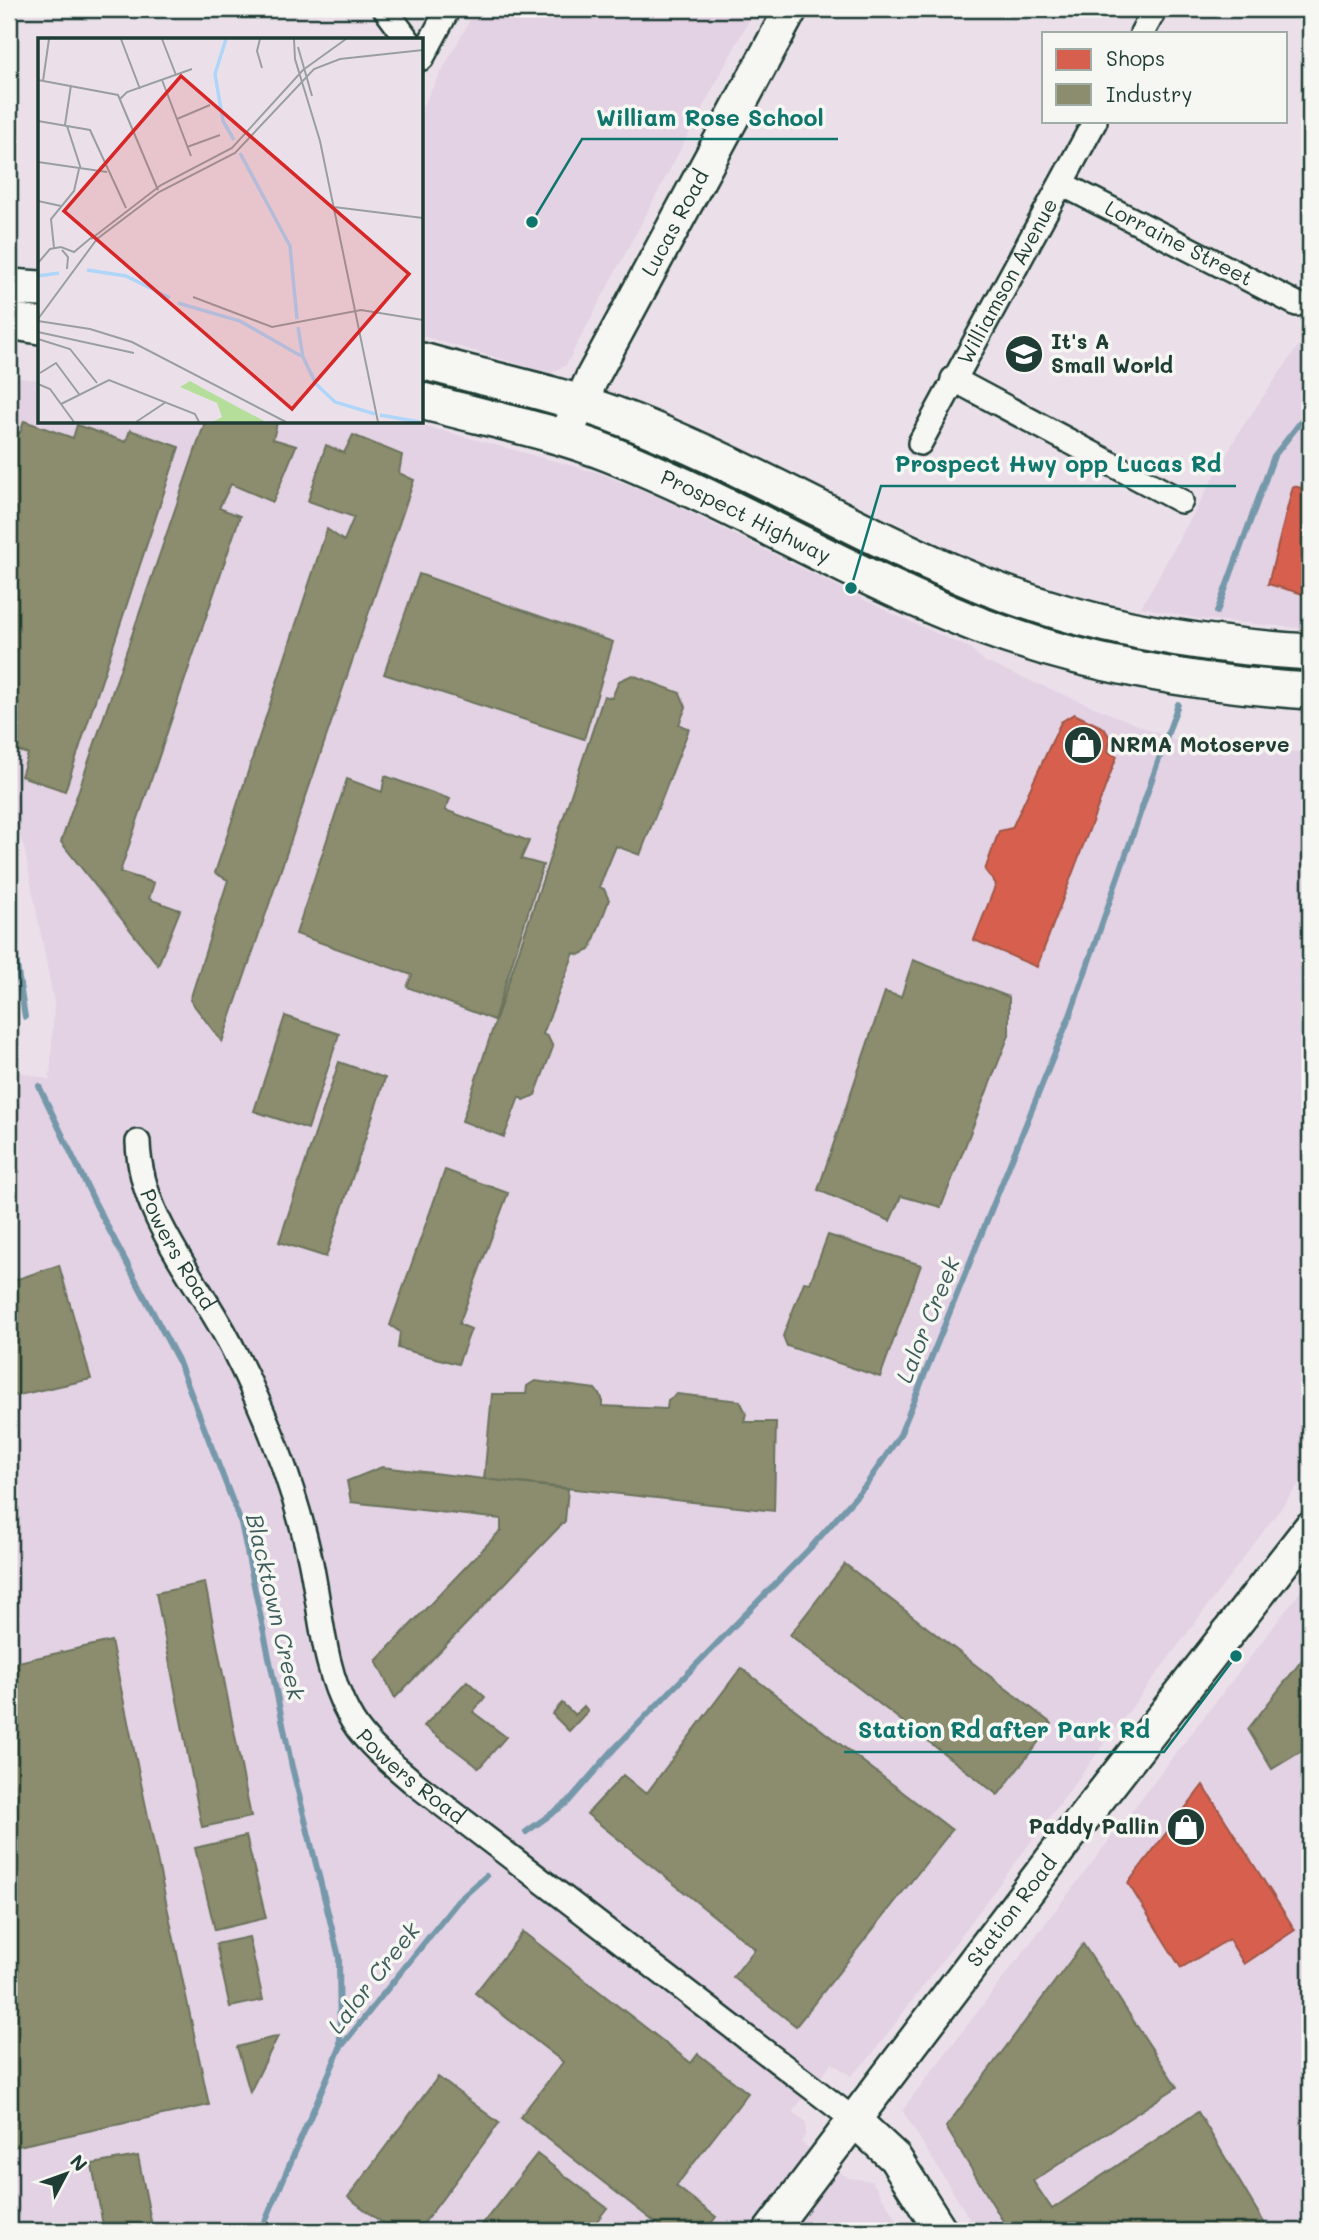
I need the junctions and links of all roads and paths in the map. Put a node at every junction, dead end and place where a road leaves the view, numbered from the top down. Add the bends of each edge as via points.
1 (385, 9) edge
2 (447, 9) edge
3 (791, 9) edge
4 (1155, 9) edge
5 (1143, 32) edge
6 (408, 38) edge
7 (424, 44) edge
8 (1095, 122) edge
9 (1062, 184) junction
10 (9, 287) edge
11 (38, 289) edge
12 (1297, 304) dead end
13 (9, 321) edge
14 (38, 326) edge
15 (424, 362) edge
16 (954, 379) junction
17 (424, 402) edge
18 (580, 405) junction
19 (564, 439) junction
20 (920, 443) dead end
21 (1181, 501) dead end
22 (1310, 652) edge
23 (1310, 691) edge
24 (138, 1142) dead end
25 (1310, 1528) edge
26 (854, 2120) junction
27 (769, 2231) edge
28 (941, 2231) edge

1 - 6 street
2 - 7 street
3 - 18 main road, Lucas Road
4 - 5 street
8 - 9 street, Williamson Avenue
9 - 12 street, Lorraine Street
9 - 16 street, Williamson Avenue
10 - 11 main road
13 - 14 main road
15 - 18 main road, Prospect Highway
16 - 20 street, Williamson Avenue
16 - 21 street
17 - 19 main road, Prospect Highway
18 - 19 main road, Lucas Road
18 - 22 main road, Prospect Highway via 614,414 706,453 930,562 1044,606 1170,637 1249,649
19 - 23 main road, Prospect Highway via 673,480 933,606 1013,637 1083,659 1154,673 1239,687
24 - 26 street, Powers Road via 143,1188 233,1348 268,1421 309,1555 339,1694 360,1732 413,1782
25 - 26 main road, Station Road
26 - 27 main road, Station Road
26 - 28 main road, Powers Road via 895,2158

